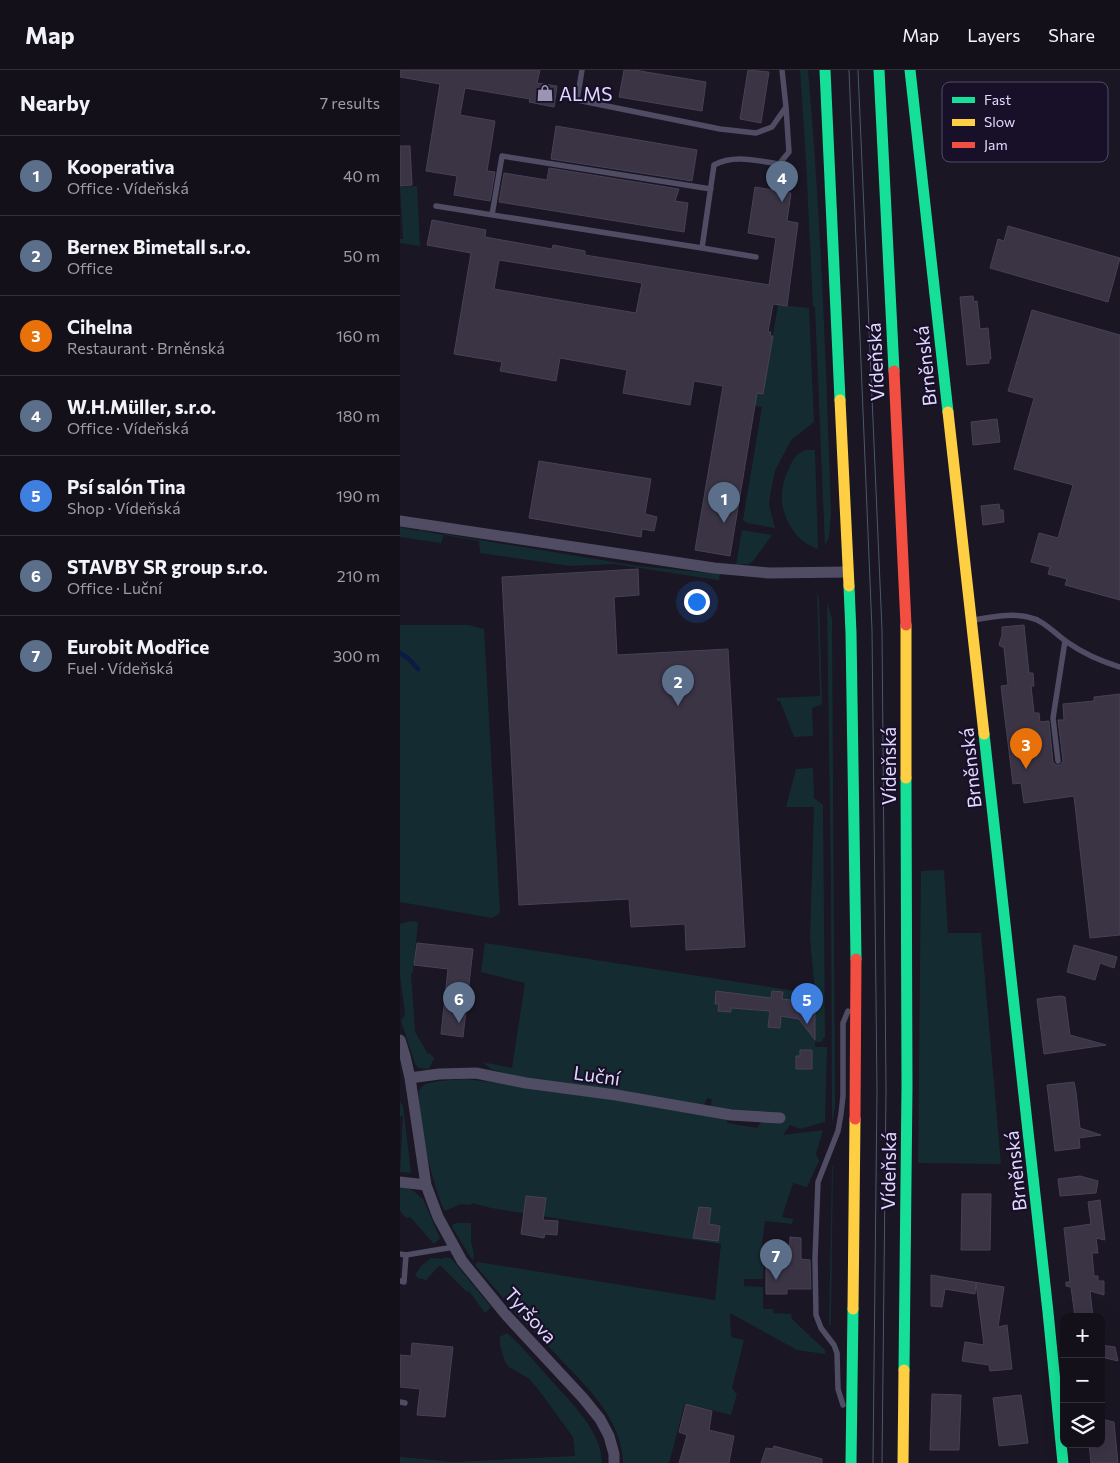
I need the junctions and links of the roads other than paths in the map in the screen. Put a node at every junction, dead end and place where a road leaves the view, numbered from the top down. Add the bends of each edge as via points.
1 (582, 70) edge
2 (782, 70) edge
3 (815, 70) edge
4 (825, 70) edge
5 (879, 70) edge
6 (910, 70) edge
7 (786, 107) junction
8 (829, 169) junction
9 (710, 189) junction
10 (436, 206) dead end
11 (492, 215) junction
12 (702, 248) junction
13 (756, 257) dead end
14 (400, 522) edge
15 (848, 572) junction
16 (972, 620) junction
17 (1066, 641) junction
18 (1120, 667) edge
19 (1058, 760) dead end
20 (856, 990) junction
21 (400, 1040) edge
22 (410, 1078) junction
23 (780, 1118) dead end
24 (400, 1182) edge
25 (426, 1185) junction
26 (454, 1248) junction
27 (403, 1255) edge
28 (400, 1281) edge
29 (851, 1434) junction
30 (614, 1463) edge
31 (851, 1463) edge
32 (903, 1463) edge
33 (1063, 1463) edge

1 - 7 lane via 577,100 720,130 756,133 772,127
2 - 7 lane
3 - 8 main road, Vídeňská
4 - 8 main road, Vídeňská
5 - 32 main road, Vídeňská via 906,630
6 - 16 main road, Brněnská
7 - 9 lane via 789,152 779,164 724,160 714,165
8 - 15 main road, Vídeňská
9 - 11 lane via 502,156
9 - 12 lane
10 - 11 lane
11 - 12 lane
12 - 13 lane
14 - 15 street via 714,568 769,573
15 - 20 main road, Vídeňská
16 - 17 lane via 1008,615 1029,617 1046,624
16 - 33 main road, Brněnská
17 - 18 lane via 1086,655
17 - 19 lane via 1053,718
20 - 29 main road, Vídeňská
20 - 29 lane via 843,1023 838,1131 818,1182 815,1303 821,1328 837,1354 838,1388
21 - 22 street, Tyršova
22 - 23 street, Luční via 476,1073 731,1115
22 - 25 street, Tyršova
24 - 25 street
25 - 26 street, Tyršova
26 - 27 lane
26 - 30 street, Tyršova via 507,1316 600,1418 609,1436
27 - 28 lane via 404,1282
29 - 31 main road, Vídeňská

